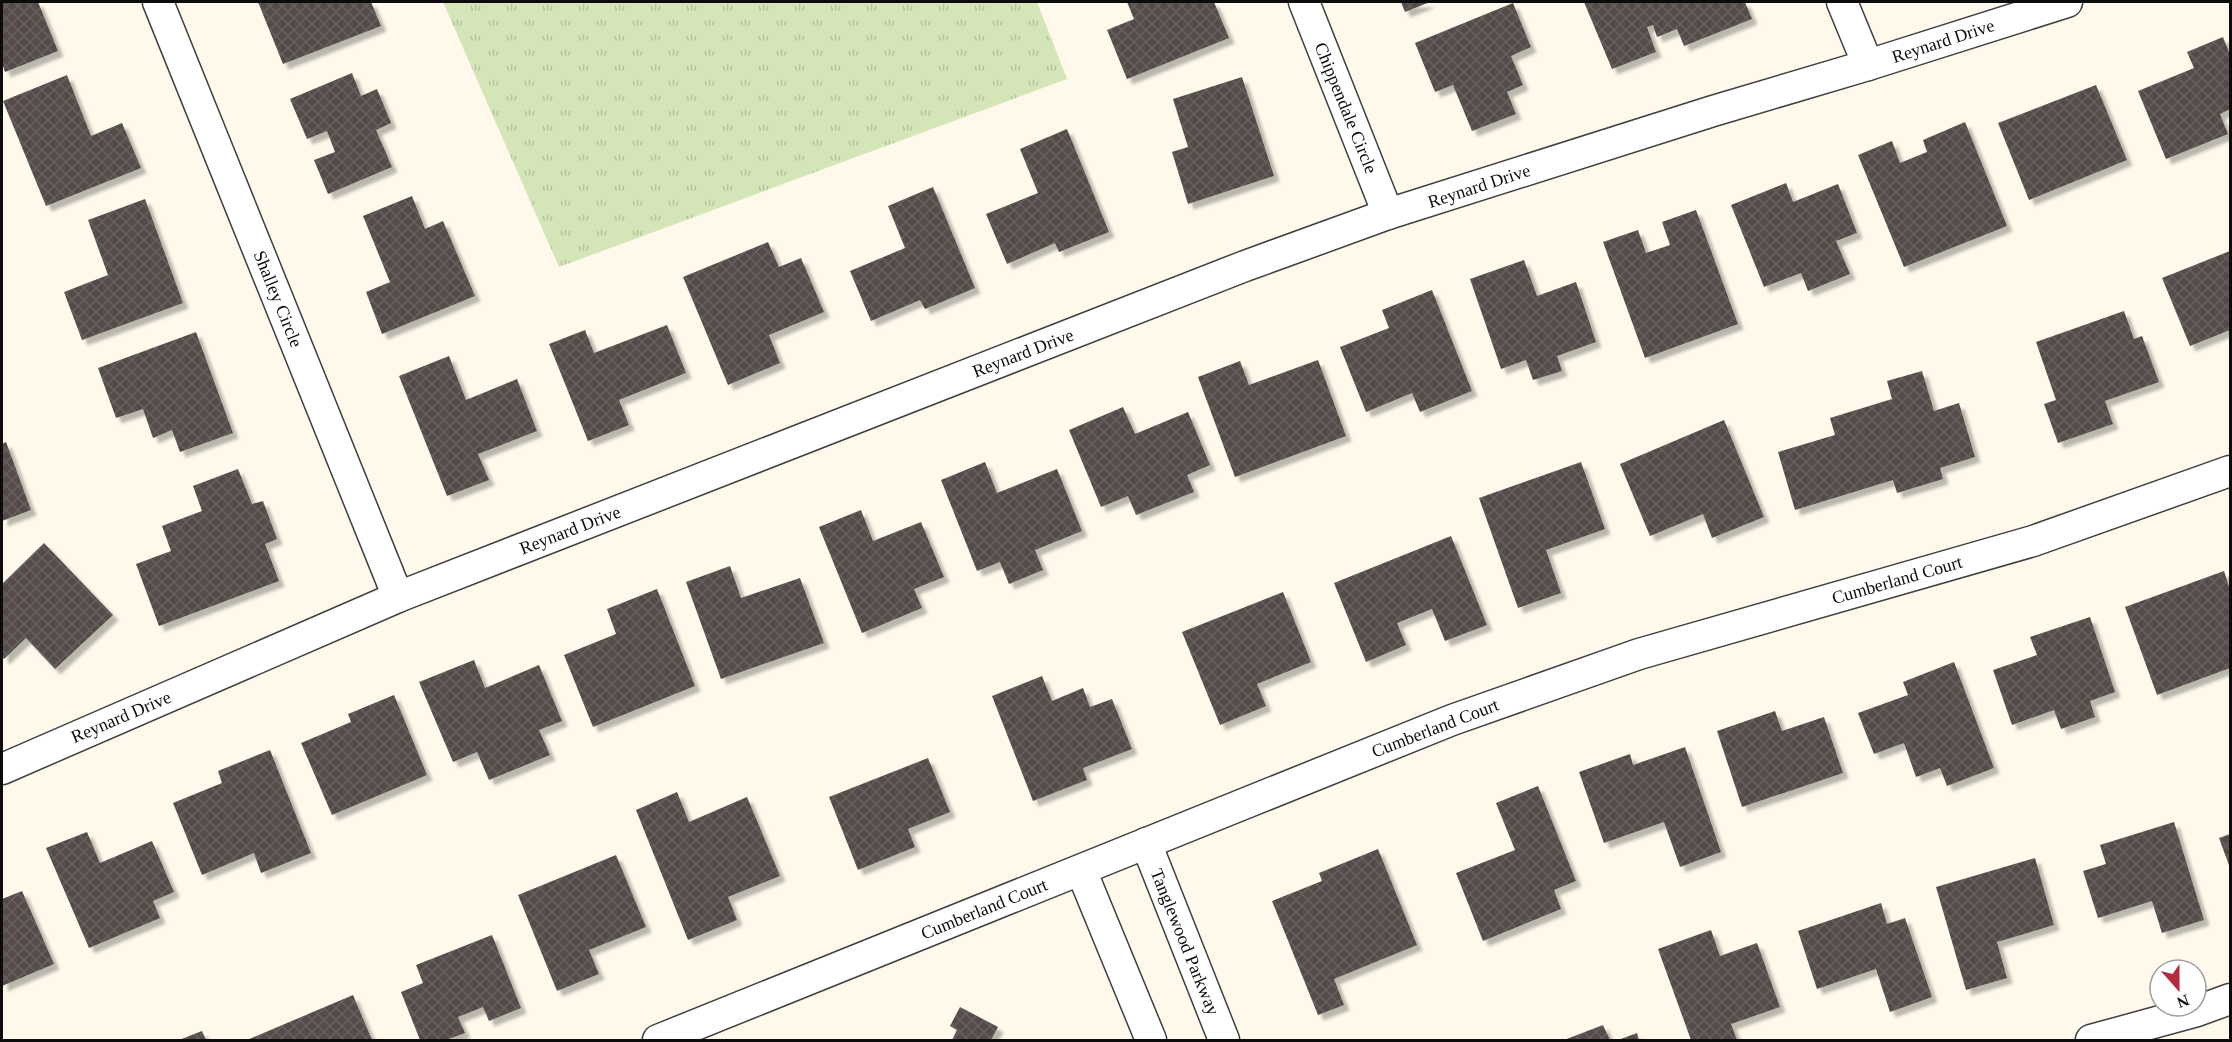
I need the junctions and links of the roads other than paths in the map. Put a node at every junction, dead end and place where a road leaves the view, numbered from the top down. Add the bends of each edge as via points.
1 (158, 2) edge
2 (1304, 2) edge
3 (1842, 2) edge
4 (2067, 2) edge
5 (1868, 65) junction
6 (1388, 214) junction
7 (2230, 471) edge
8 (398, 597) junction
9 (2, 769) edge
10 (1146, 843) junction
11 (1081, 870) junction
12 (2230, 999) edge
13 (658, 1041) edge
14 (1151, 1041) edge
15 (1224, 1041) edge
16 (2091, 1041) edge

1 - 8 street, Shalley Circle
2 - 6 street, Chippendale Circle
3 - 5 street
4 - 5 street, Reynard Drive
5 - 6 street, Reynard Drive
6 - 8 street, Reynard Drive via 1245,266
7 - 10 street, Cumberland Court via 2032,541 1639,654 1452,720
8 - 9 street, Reynard Drive
10 - 11 street, Cumberland Court
10 - 15 street, Tanglewood Parkway
11 - 13 street, Cumberland Court
11 - 14 street
12 - 16 street

